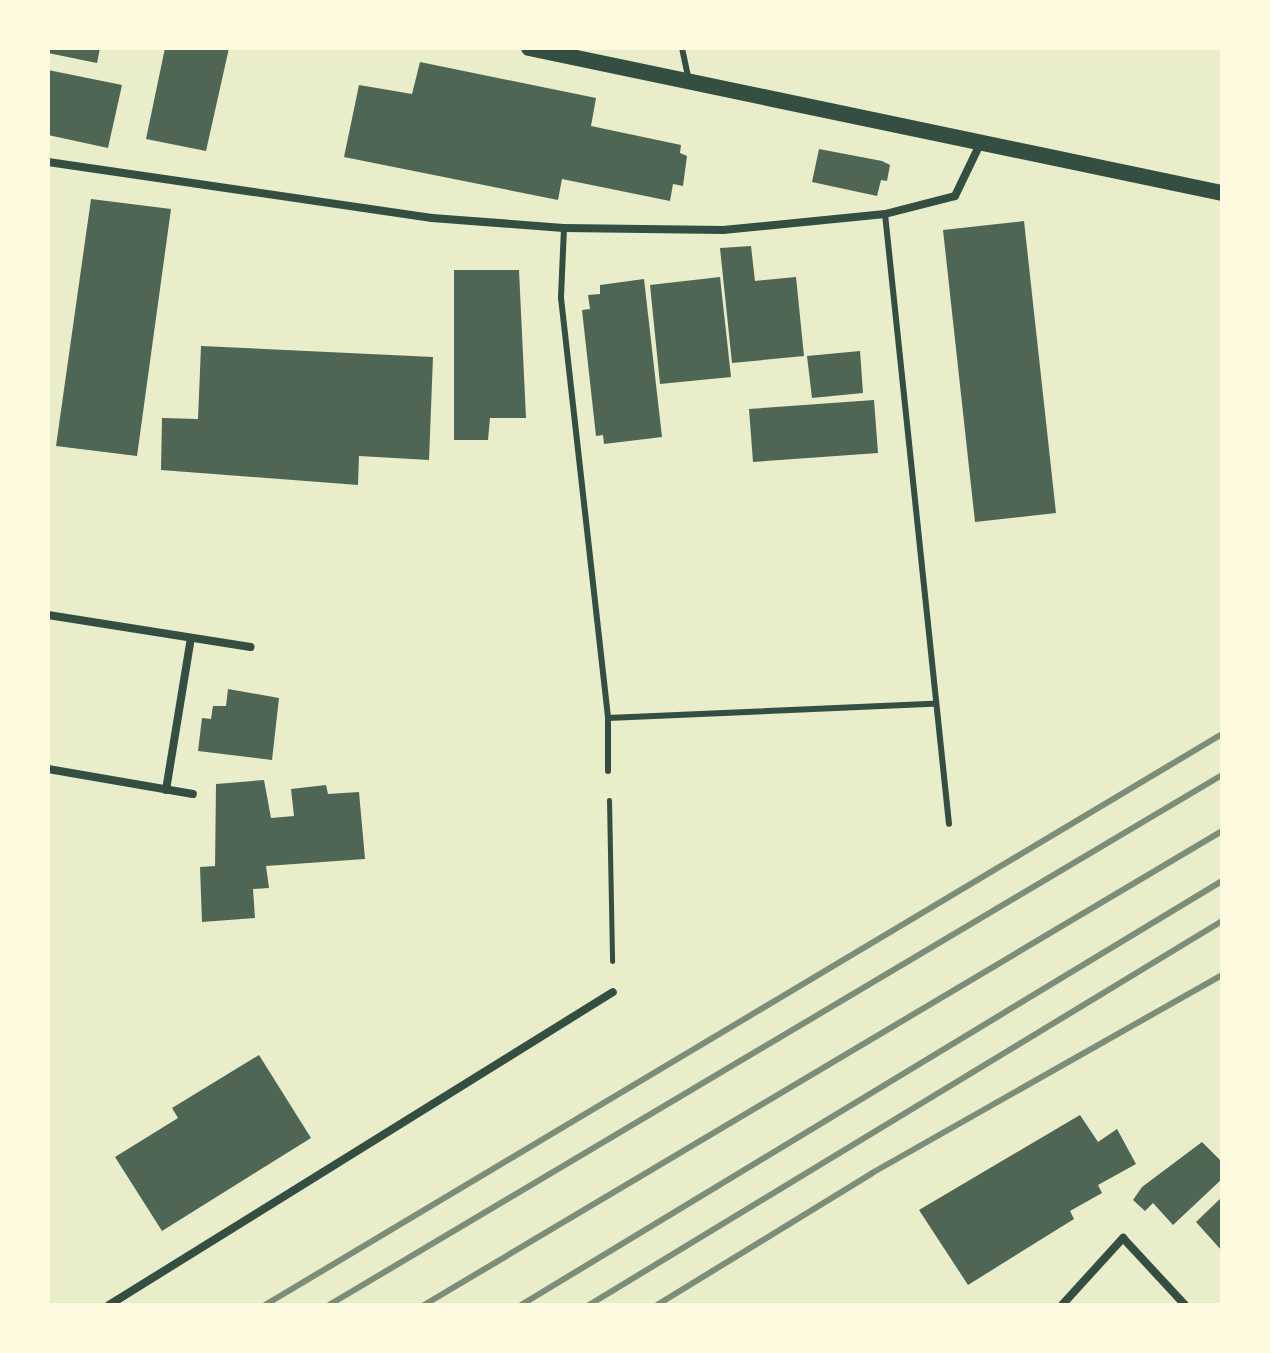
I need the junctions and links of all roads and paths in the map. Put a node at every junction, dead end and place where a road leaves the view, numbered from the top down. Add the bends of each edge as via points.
1 (529, 48) edge
2 (682, 48) edge
3 (689, 82) junction
4 (981, 142) junction
5 (48, 162) edge
6 (1222, 193) edge
7 (885, 214) junction
8 (564, 228) junction
9 (48, 615) edge
10 (191, 638) junction
11 (250, 647) dead end
12 (933, 704) junction
13 (608, 718) junction
14 (48, 769) edge
15 (608, 771) joint
16 (166, 790) junction
17 (193, 794) dead end
18 (949, 824) dead end
19 (613, 992) joint
20 (109, 1305) edge
21 (1062, 1305) edge
22 (1185, 1305) edge

1 - 3 main road
2 - 3 lane
3 - 4 main road
4 - 6 main road
4 - 7 street via 955,196
5 - 8 street via 432,218
7 - 8 street via 723,230
7 - 12 lane
8 - 13 lane via 561,298
9 - 10 street
10 - 11 street
10 - 16 street
12 - 13 lane
12 - 18 lane
13 - 15 lane
14 - 16 street
15 - 19 path
16 - 17 street
19 - 20 street
21 - 22 street via 1123,1238

